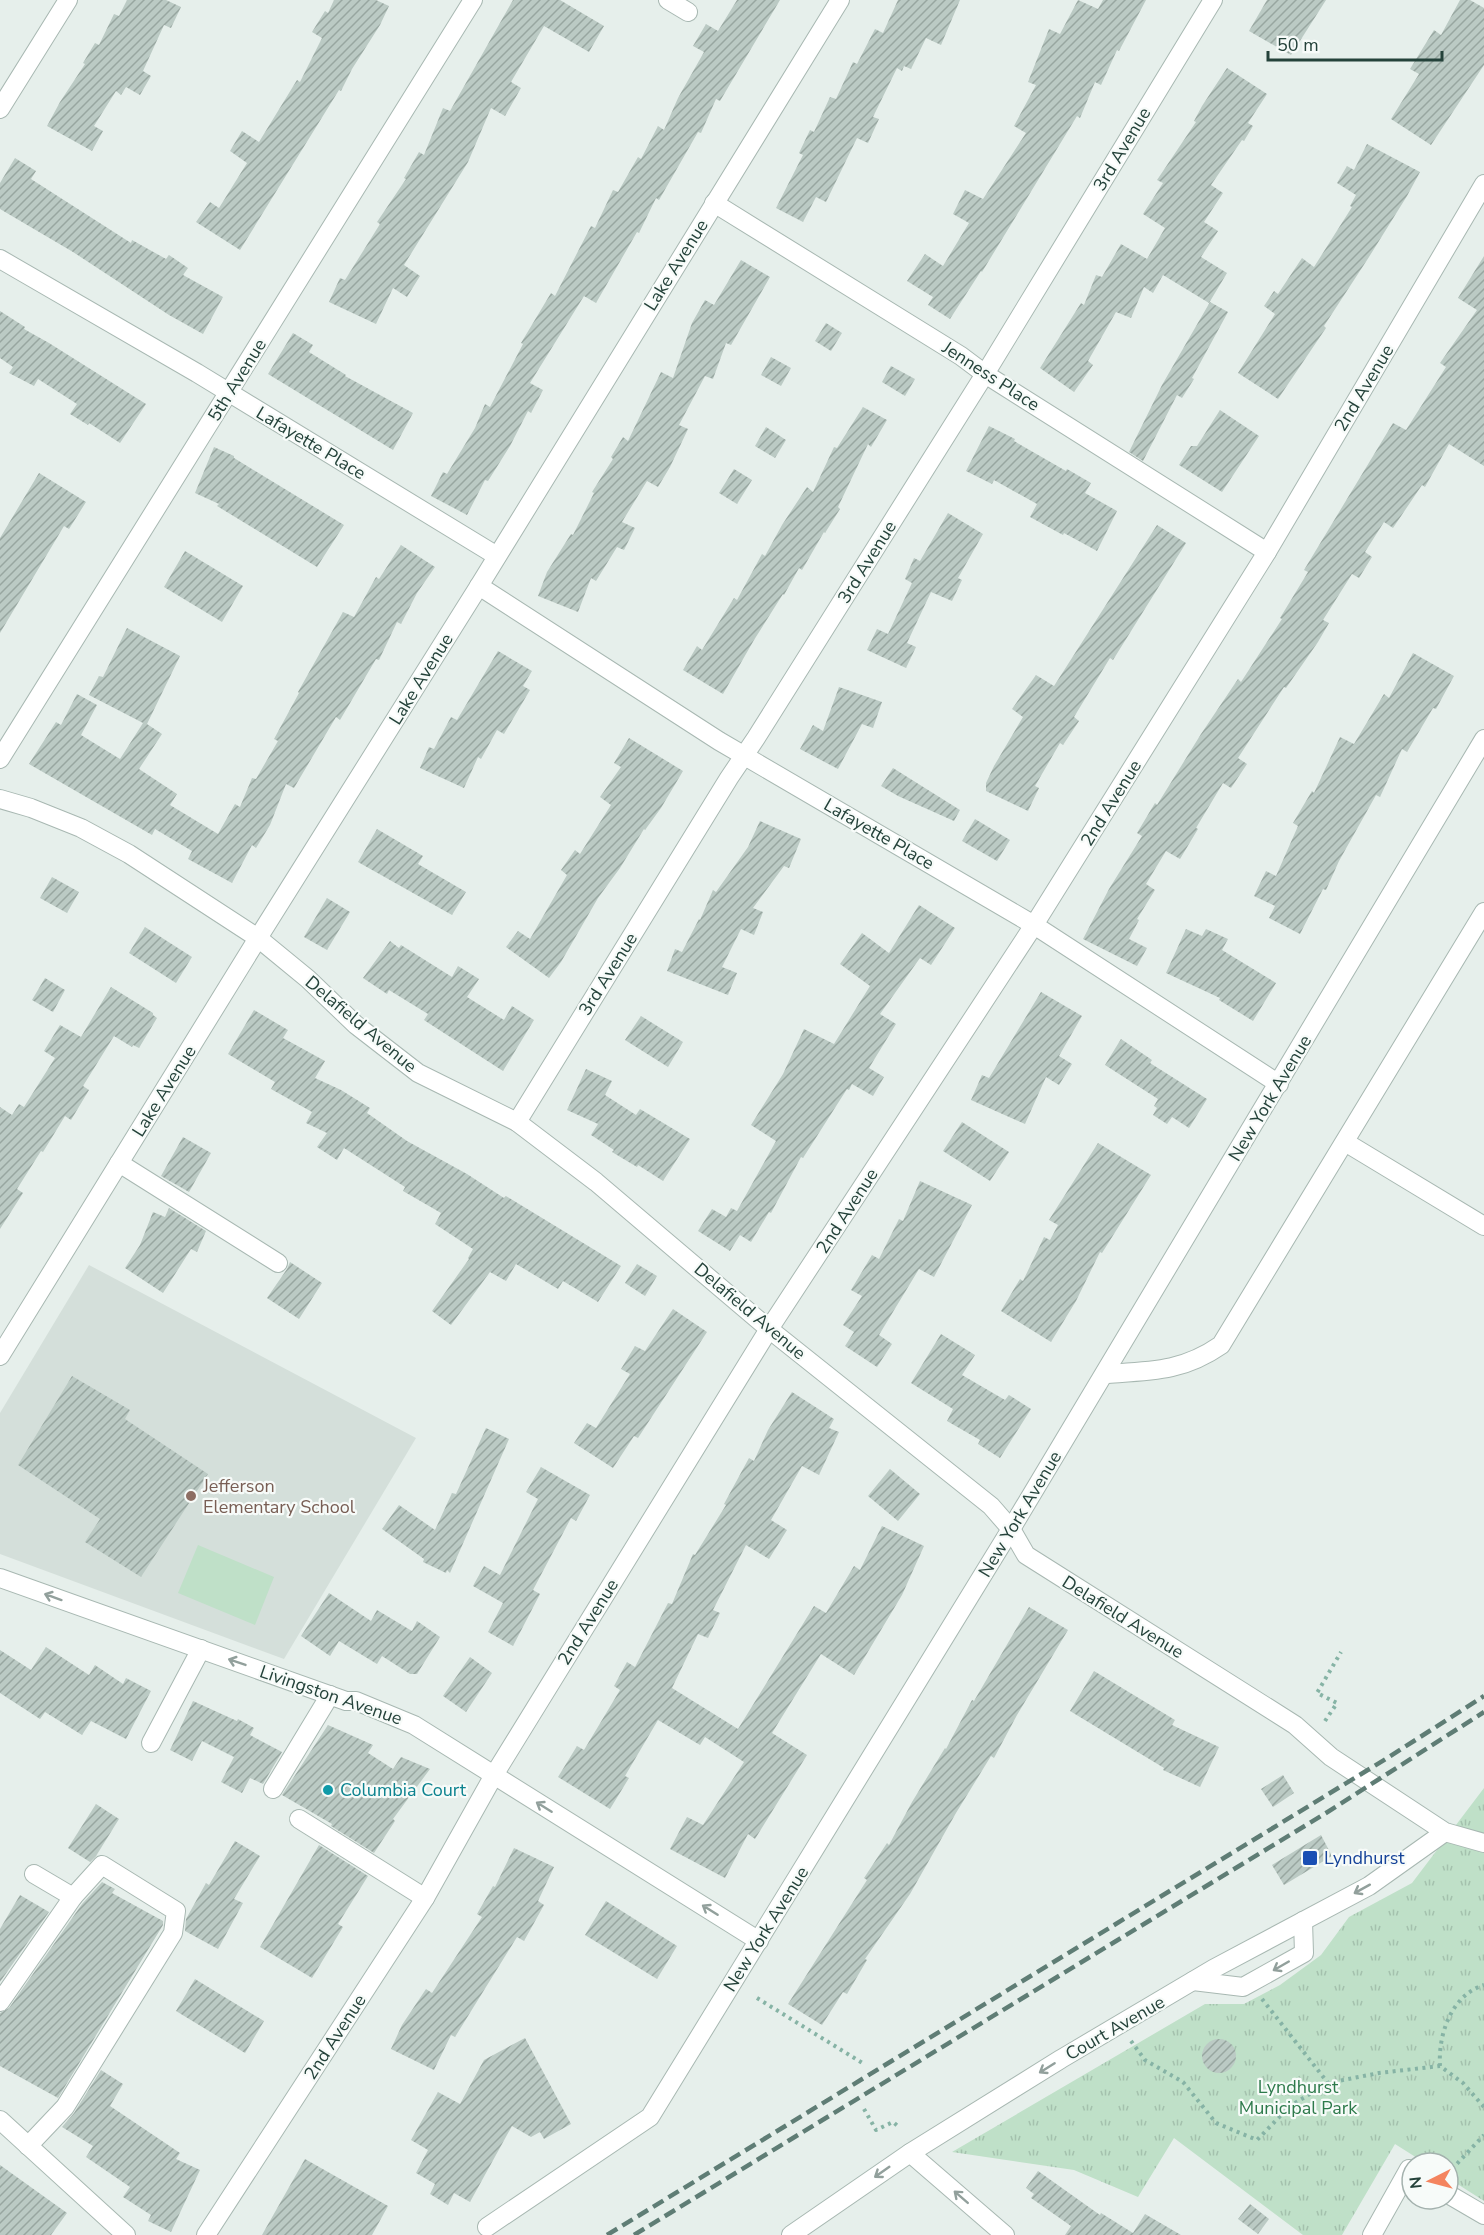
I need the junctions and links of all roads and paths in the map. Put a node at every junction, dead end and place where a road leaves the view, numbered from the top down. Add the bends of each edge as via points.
1 (68, 0) edge
2 (473, 0) edge
3 (668, 0) edge
4 (840, 0) edge
5 (1213, 0) edge
6 (688, 12) dead end
7 (0, 109) edge
8 (1484, 184) edge
9 (714, 203) junction
10 (0, 259) edge
11 (985, 374) junction
12 (228, 393) junction
13 (1266, 552) junction
14 (497, 556) junction
15 (479, 586) junction
16 (1484, 739) edge
17 (744, 756) junction
18 (0, 759) edge
19 (0, 799) edge
20 (1484, 912) edge
21 (1035, 925) junction
22 (258, 938) junction
23 (1279, 1084) junction
24 (517, 1122) junction
25 (1344, 1142) junction
26 (119, 1163) junction
27 (1484, 1226) edge
28 (278, 1263) dead end
29 (769, 1329) junction
30 (0, 1356) edge
31 (1105, 1374) junction
32 (1011, 1529) junction
33 (0, 1578) edge
34 (201, 1649) junction
35 (1341, 1652) dead end
36 (330, 1695) junction
37 (1325, 1721) dead end
38 (151, 1743) dead end
39 (494, 1775) junction
40 (273, 1789) dead end
41 (299, 1819) dead end
42 (1445, 1832) junction
43 (1484, 1844) edge
44 (34, 1874) dead end
45 (72, 1897) junction
46 (424, 1898) junction
47 (1304, 1921) junction
48 (759, 1941) junction
49 (1193, 1981) junction
50 (1484, 1985) edge
51 (1259, 1994) dead end
52 (757, 1998) dead end
53 (0, 2002) edge
54 (1127, 2036) dead end
55 (864, 2064) dead end
56 (1440, 2066) junction
57 (1328, 2084) junction
58 (1484, 2107) edge
59 (864, 2109) dead end
60 (0, 2120) edge
61 (900, 2128) dead end
62 (1484, 2135) edge
63 (28, 2146) junction
64 (910, 2153) junction
65 (1460, 2160) edge
66 (1400, 2188) edge
67 (1460, 2201) edge
68 (1484, 2215) edge
69 (487, 2227) dead end
70 (126, 2235) edge
71 (206, 2235) edge
72 (791, 2235) edge
73 (1005, 2235) edge
74 (1372, 2235) edge

1 - 7 street
2 - 12 street, 5th Avenue
3 - 6 street
4 - 9 street, Lake Avenue
5 - 11 street, 3rd Avenue
8 - 13 street, 2nd Avenue
9 - 11 street, Jenness Place
9 - 14 street, Lake Avenue
10 - 12 street, Lafayette Place
11 - 13 street, Jenness Place
11 - 17 street, 3rd Avenue
12 - 14 street, Lafayette Place
12 - 18 street, 5th Avenue
13 - 21 street, 2nd Avenue
14 - 15 street, Lake Avenue
15 - 17 street, Lafayette Place
15 - 22 street, Lake Avenue
16 - 23 street, New York Avenue
17 - 21 street, Lafayette Place
17 - 24 street, 3rd Avenue
19 - 22 street, Delafield Avenue via 81,828 129,854
20 - 25 street
21 - 23 street, Lafayette Place
21 - 29 street, 2nd Avenue
22 - 24 street, Delafield Avenue via 418,1073
22 - 26 street, Lake Avenue
23 - 31 street, New York Avenue
24 - 29 street, Delafield Avenue via 596,1182
25 - 27 street
25 - 31 street via 1221,1346 1202,1358 1169,1369
26 - 28 street
26 - 30 street, Lake Avenue
29 - 32 street, Delafield Avenue via 991,1506
29 - 39 street, 2nd Avenue
31 - 32 street, New York Avenue
32 - 42 street, Delafield Avenue via 1026,1556 1295,1725 1332,1757
32 - 48 street, New York Avenue
34 -> 33 street, Livingston Avenue
36 -> 34 street, Livingston Avenue
34 - 38 street
35 - 37 path via 1317,1693 1337,1703
36 - 39 street, Livingston Avenue via 356,1701 414,1725
36 - 40 street
39 - 46 street, 2nd Avenue
48 -> 39 street, Livingston Avenue
41 - 46 street
42 - 43 street, Delafield Avenue
42 -> 47 street, Court Avenue via 1369,1886
44 - 45 street
45 - 53 street
45 - 63 street via 102,1865 176,1911 173,1933 65,2107
46 - 71 street, 2nd Avenue
47 - 49 street, Court Avenue
47 -> 49 street via 1304,1953 1243,1987
48 - 69 street, New York Avenue via 651,2117
49 -> 64 street, Court Avenue
50 - 56 path via 1462,1997 1452,2013 1440,2043
51 - 57 path
52 - 55 path
54 - 57 path via 1145,2060 1184,2082 1216,2123 1257,2140 1290,2106
56 - 57 path
56 - 58 path via 1463,2083
59 - 61 path via 876,2130 893,2122
60 - 63 street
62 - 65 path
63 - 70 street
64 -> 72 street, Court Avenue
73 -> 64 street
66 - 74 street
67 - 68 street

